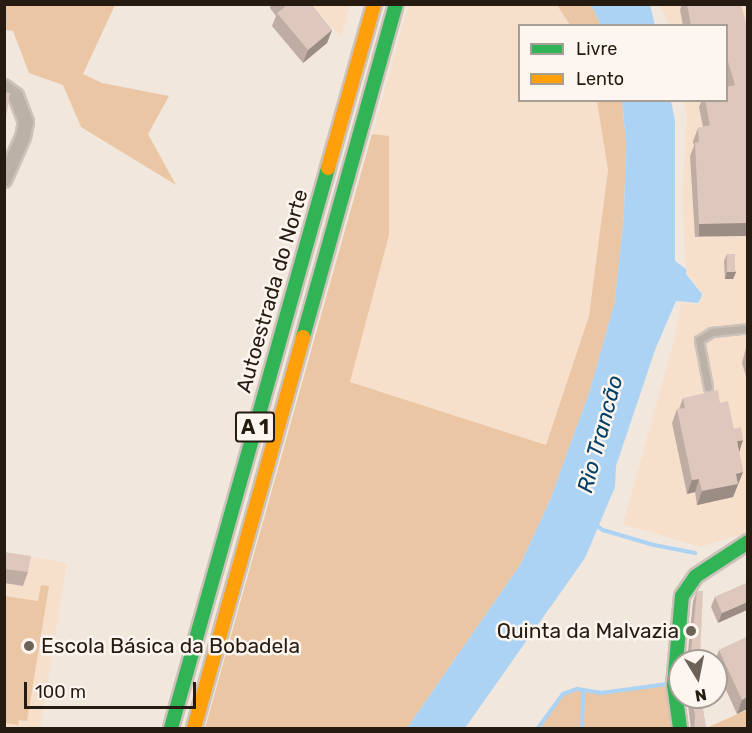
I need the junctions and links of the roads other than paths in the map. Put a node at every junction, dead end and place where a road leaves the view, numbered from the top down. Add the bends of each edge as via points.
1 (374, 4) edge
2 (396, 4) edge
3 (4, 87) edge
4 (11, 152) edge
5 (4, 180) edge
6 (747, 328) edge
7 (708, 387) dead end
8 (747, 542) edge
9 (171, 729) edge
10 (194, 729) edge
11 (680, 729) edge

1 - 9 main road, Autoestrada do Norte / A 1
2 - 10 main road, Autoestrada do Norte / A 1
3 - 4 street via 16,96 26,122
4 - 5 street
6 - 7 lane via 712,332 699,340
8 - 11 main road via 696,576 682,596 674,685

